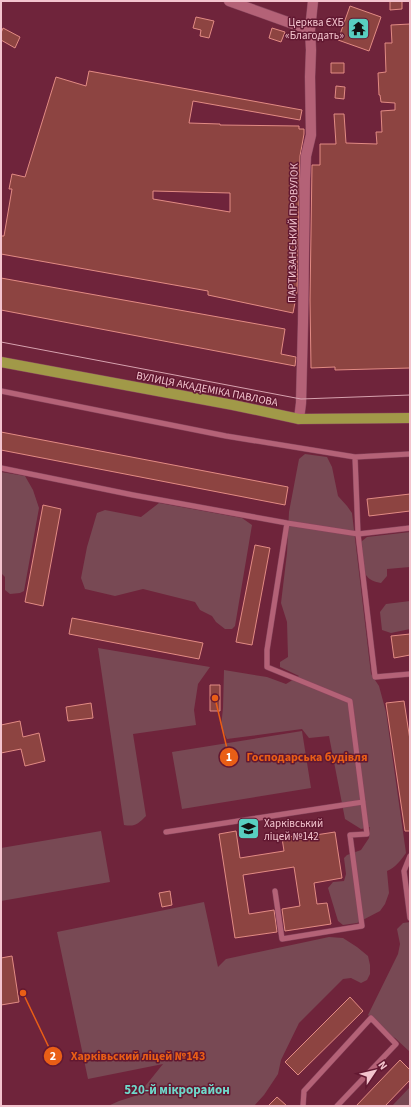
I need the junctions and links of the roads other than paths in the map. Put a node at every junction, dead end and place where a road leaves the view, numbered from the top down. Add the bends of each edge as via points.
1 (229, 1) edge
2 (313, 1) edge
3 (310, 30) junction
4 (1, 362) edge
5 (1, 391) edge
6 (410, 418) edge
7 (299, 419) junction
8 (410, 454) edge
9 (355, 457) junction
10 (1, 468) edge
11 (286, 523) junction
12 (410, 528) edge
13 (358, 534) junction
14 (410, 674) edge
15 (363, 802) junction
16 (166, 832) dead end
17 (410, 856) edge
18 (275, 891) dead end
19 (410, 918) edge
20 (303, 1106) edge
21 (337, 1106) edge

1 - 3 street
2 - 3 street, ПАРТИЗАНСЬКИЙ ПРОВУЛОК
3 - 7 street, ПАРТИЗАНСЬКИЙ ПРОВУЛОК via 311,135 306,156 305,179
4 - 7 main road, ВУЛИЦЯ АКАДЕМІКА ПАВЛОВА
5 - 9 lane via 226,436
6 - 7 main road, ВУЛИЦЯ АКАДЕМІКА ПАВЛОВА
8 - 9 lane
9 - 13 lane
10 - 11 lane
11 - 13 lane
11 - 15 lane via 267,650 267,667 350,701
12 - 13 lane
13 - 14 lane via 375,677
15 - 16 lane
15 - 18 lane via 367,834 350,835 362,926 282,939
17 - 19 lane via 404,871
20 - 21 lane via 304,1091 371,1018 396,1044

